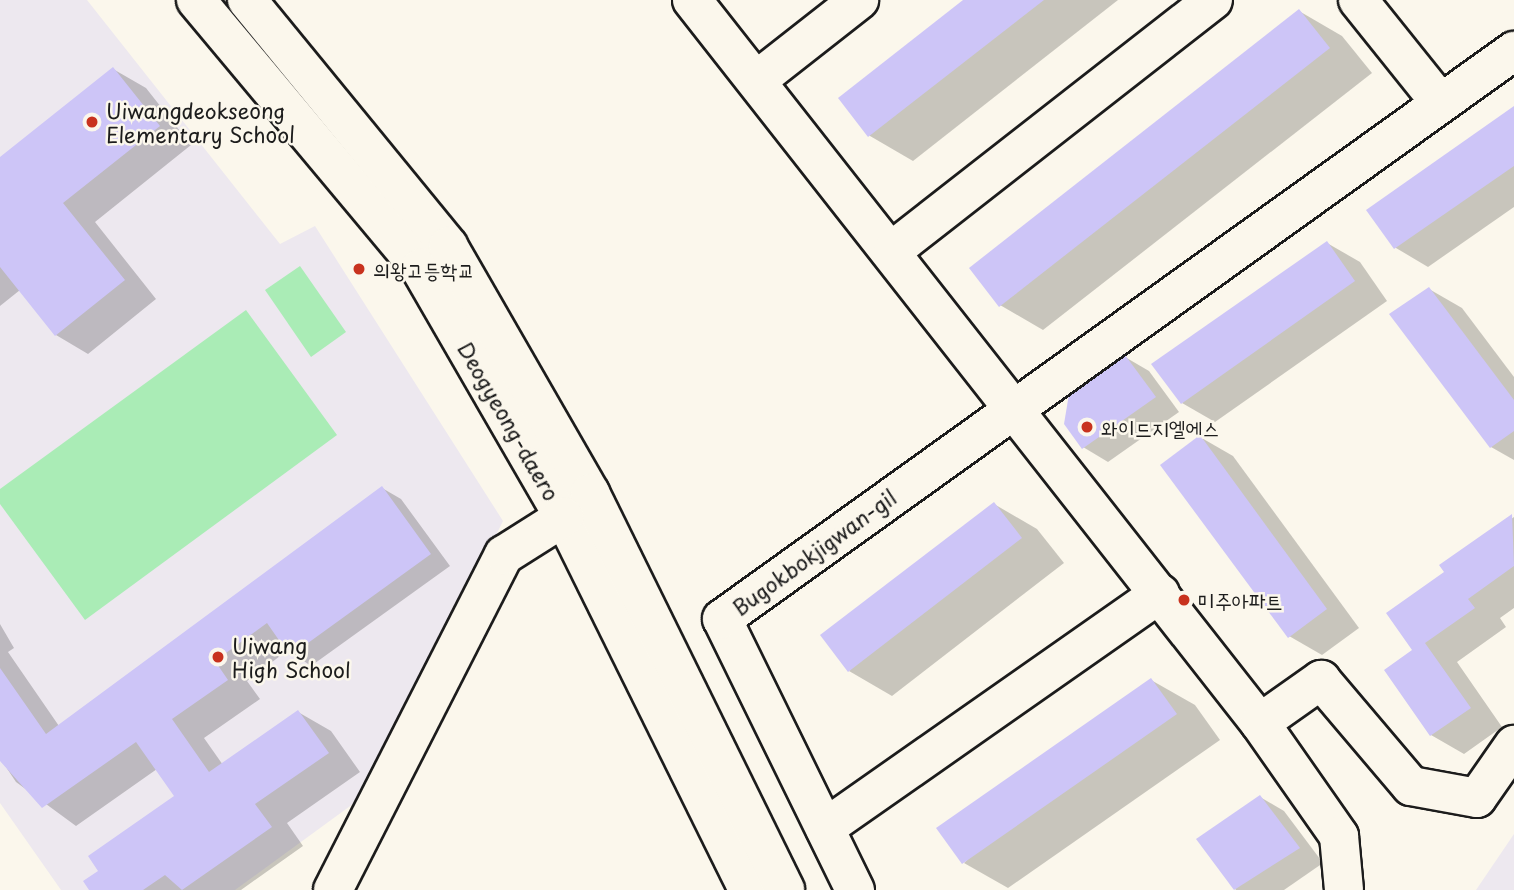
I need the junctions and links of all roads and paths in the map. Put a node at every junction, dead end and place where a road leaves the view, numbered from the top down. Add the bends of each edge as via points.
1 (196, 0) edge
2 (247, 0) edge
3 (692, 0) edge
4 (859, 0) edge
5 (1213, 0) edge
6 (1358, 0) edge
7 (1514, 51) edge
8 (757, 80) junction
9 (1438, 100) junction
10 (893, 250) junction
11 (1015, 406) junction
12 (564, 517) junction
13 (1160, 593) junction
14 (1259, 723) junction
15 (1514, 745) edge
16 (825, 828) junction
17 (333, 890) edge
18 (748, 890) edge
19 (785, 890) edge
20 (855, 890) edge
21 (1344, 890) edge

1 - 12 street, Deogyeong-daero via 420,268
2 - 19 street, Deogyeong-daero via 447,247 590,493
3 - 8 street
4 - 8 street
5 - 10 street
6 - 9 street
7 - 9 street
8 - 10 street
9 - 11 street
10 - 11 street
11 - 13 street
11 - 16 street, Bugokbokjigwan-gil via 722,619
12 - 17 street via 504,555
12 - 18 street, Deogyeong-daero
13 - 14 street
13 - 16 street
14 - 15 street via 1321,680 1411,786 1477,798
14 - 21 street via 1339,836
16 - 20 street, Bugokbokjigwan-gil

